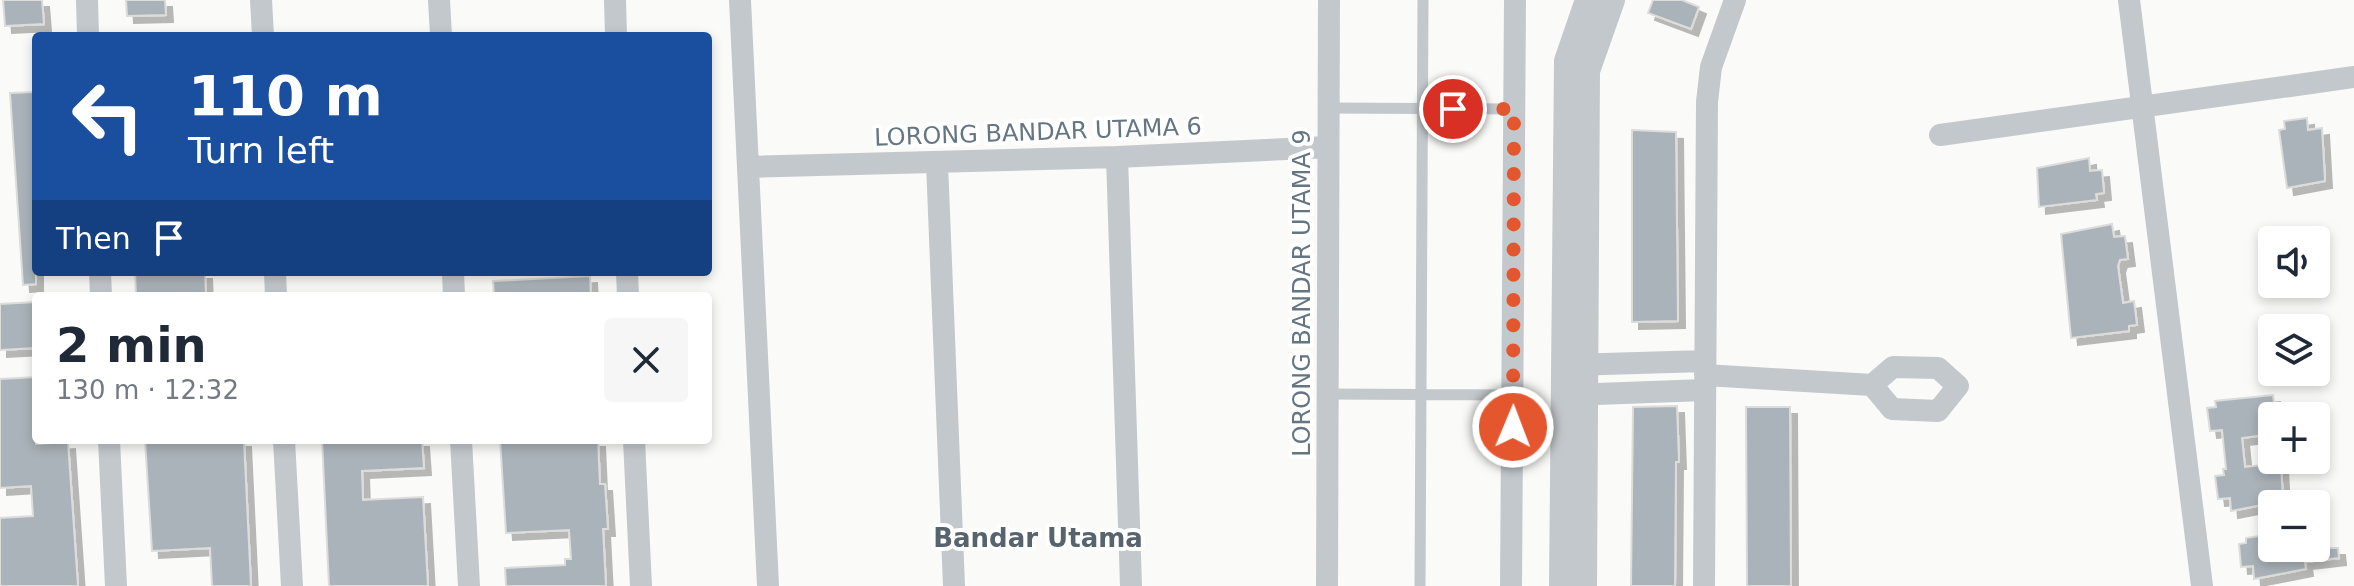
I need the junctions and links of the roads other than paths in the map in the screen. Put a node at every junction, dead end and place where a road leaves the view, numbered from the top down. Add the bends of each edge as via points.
1 (87, 0) edge
2 (261, 0) edge
3 (439, 0) edge
4 (615, 0) edge
5 (740, 0) edge
6 (1329, 0) edge
7 (1423, 0) edge
8 (1515, 0) edge
9 (1588, 0) edge
10 (1612, 0) edge
11 (1735, 0) edge
12 (2129, 0) edge
13 (88, 32) edge
14 (263, 32) edge
15 (441, 32) edge
16 (616, 32) edge
17 (2354, 77) edge
18 (2142, 107) junction
19 (1328, 108) junction
20 (1422, 109) junction
21 (1514, 109) junction
22 (1940, 135) dead end
23 (1328, 147) junction
24 (1117, 157) junction
25 (937, 163) junction
26 (748, 167) junction
27 (1623, 364) junction
28 (1575, 365) junction
29 (1705, 375) junction
30 (1872, 385) dead end
31 (1623, 393) junction
32 (1328, 394) junction
33 (1421, 394) junction
34 (1513, 395) junction
35 (1574, 395) junction
36 (109, 444) edge
37 (284, 444) edge
38 (461, 444) edge
39 (634, 444) edge
40 (116, 586) edge
41 (292, 586) edge
42 (469, 586) edge
43 (641, 586) edge
44 (768, 586) edge
45 (954, 586) edge
46 (1131, 586) edge
47 (1327, 586) edge
48 (1420, 586) edge
49 (1511, 586) edge
50 (1562, 586) edge
51 (1584, 586) edge
52 (1704, 586) edge
53 (2202, 586) edge

1 - 13 street
2 - 14 street
3 - 15 street
4 - 16 street
5 - 26 street
6 - 19 street, LORONG BANDAR UTAMA 9
7 - 20 lane
8 - 21 street
9 - 28 street via 1567,61
10 - 28 street via 1587,71
11 - 29 street via 1711,67 1707,102
12 - 18 street
17 - 18 street
18 - 22 street
18 - 53 street
19 - 20 lane
19 - 23 street, LORONG BANDAR UTAMA 9
20 - 21 lane
20 - 33 lane
21 - 34 street
23 - 24 street, LORONG BANDAR UTAMA 6
23 - 32 street, LORONG BANDAR UTAMA 9
24 - 25 street, LORONG BANDAR UTAMA 6
24 - 46 street
25 - 26 street, LORONG BANDAR UTAMA 6
25 - 45 street
26 - 44 street
27 - 28 street
27 - 29 street
27 - 31 lane
28 - 35 street
29 - 30 street
29 - 31 street
29 - 52 street
31 - 35 street
32 - 33 lane
32 - 47 street, LORONG BANDAR UTAMA 9
33 - 34 lane
33 - 48 lane
34 - 49 street
35 - 50 street
35 - 51 street
36 - 40 street
37 - 41 street
38 - 42 street
39 - 43 street

